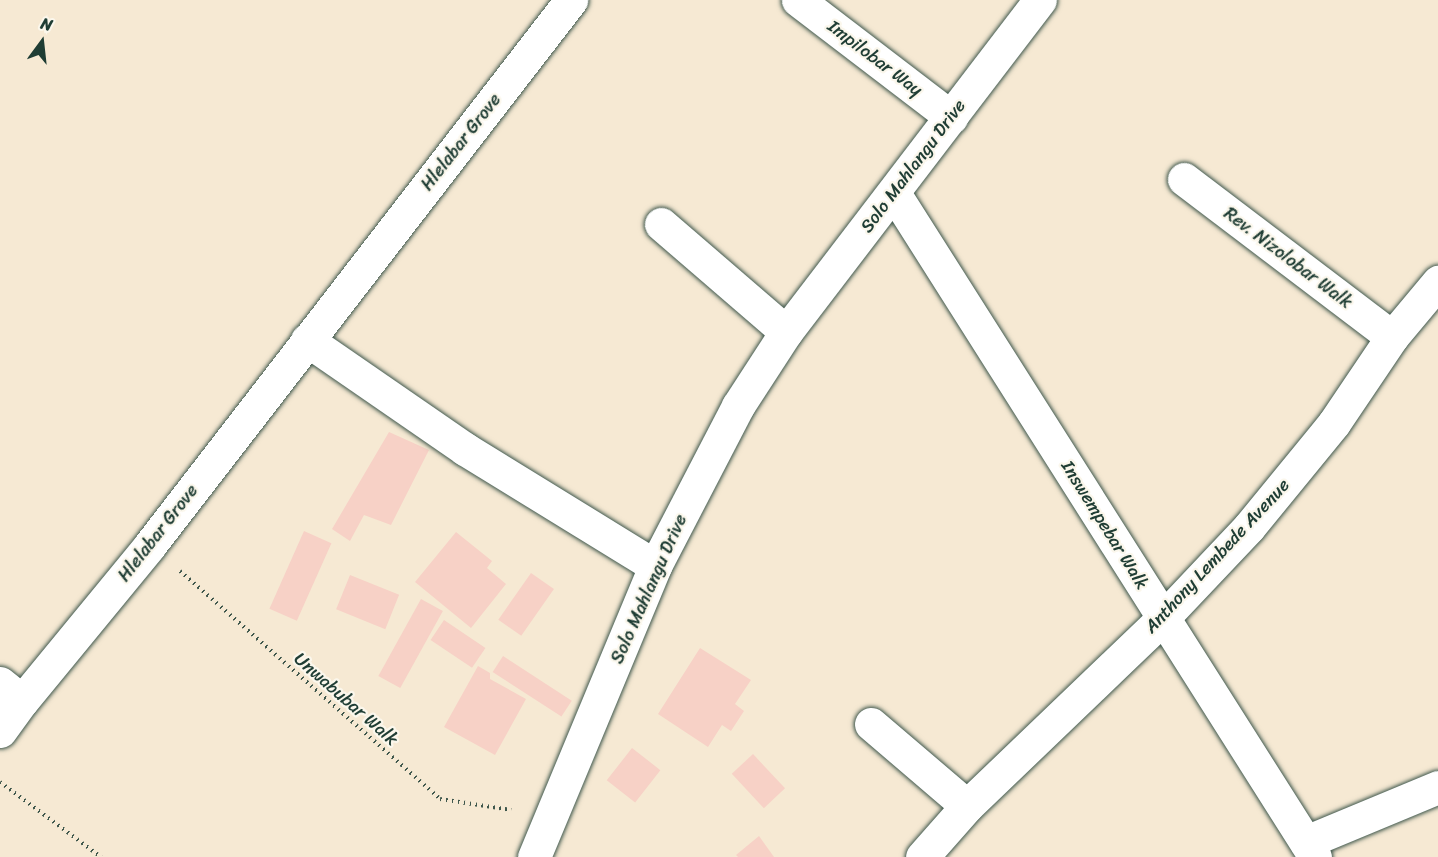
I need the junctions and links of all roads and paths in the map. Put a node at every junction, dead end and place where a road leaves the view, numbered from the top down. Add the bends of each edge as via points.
1 (571, 0) edge
2 (798, 0) edge
3 (1040, 0) edge
4 (951, 117) junction
5 (1184, 179) dead end
6 (894, 193) junction
7 (661, 224) dead end
8 (1438, 282) edge
9 (786, 332) junction
10 (1392, 337) junction
11 (307, 340) junction
12 (150, 545) junction
13 (655, 566) junction
14 (1164, 617) junction
15 (11, 692) edge
16 (871, 724) dead end
17 (0, 731) edge
18 (0, 782) edge
19 (1438, 787) edge
20 (968, 806) junction
21 (550, 816) junction
22 (1310, 850) edge
23 (101, 857) edge
24 (534, 857) edge
25 (922, 857) edge

1 - 11 street, Hlelabar Grove
2 - 4 street, Impilobar Way
3 - 4 street, Solo Mahlangu Drive
4 - 6 street, Solo Mahlangu Drive
5 - 10 street, Rev. Nizolobar Walk
6 - 9 street, Solo Mahlangu Drive
6 - 14 street, Inswempebar Walk
7 - 9 street
8 - 10 street, Anthony Lembede Avenue
9 - 13 street, Solo Mahlangu Drive via 738,406
10 - 14 street, Anthony Lembede Avenue via 1327,432 1249,527
11 - 12 street, Hlelabar Grove
11 - 13 street via 465,449
12 - 15 street, Hlelabar Grove
12 - 21 path, Unwabubar Walk via 440,799
13 - 21 street, Solo Mahlangu Drive
14 - 20 street, Anthony Lembede Avenue
14 - 22 street, Inswempebar Walk
15 - 17 street, Hlelabar Grove
16 - 20 street
18 - 23 path
19 - 22 street
20 - 25 street, Anthony Lembede Avenue
21 - 24 street, Solo Mahlangu Drive

